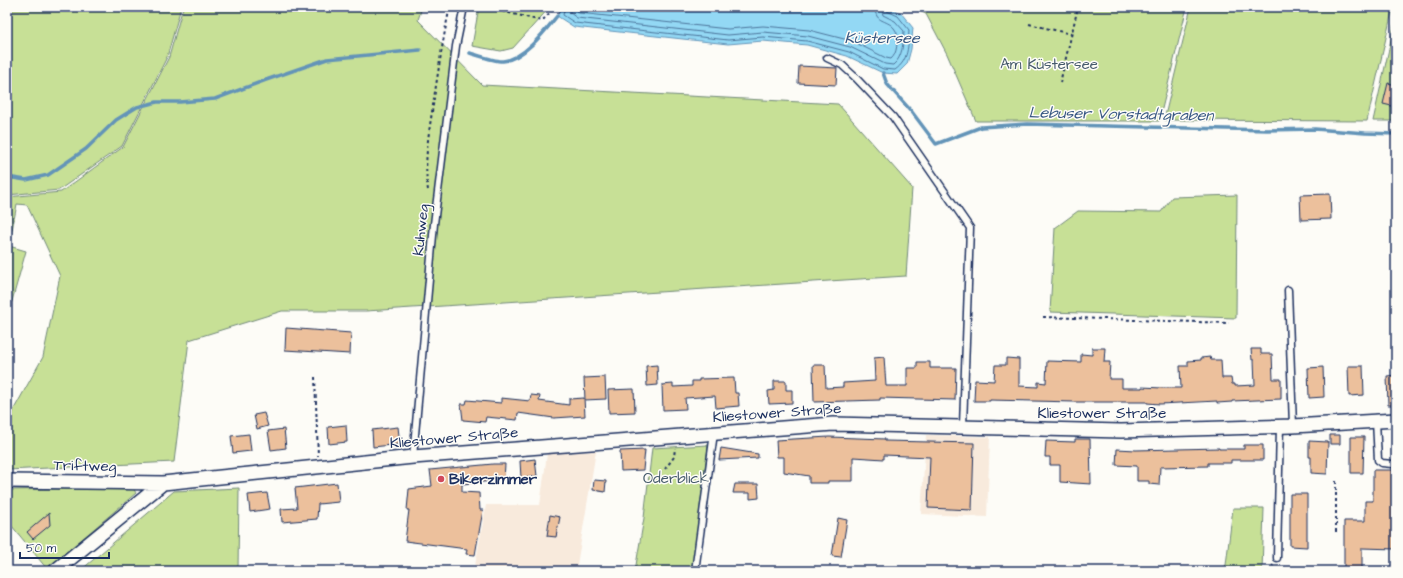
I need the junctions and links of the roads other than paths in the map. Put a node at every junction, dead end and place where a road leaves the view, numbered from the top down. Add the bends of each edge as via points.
1 (464, 7) edge
2 (827, 58) dead end
3 (1288, 290) dead end
4 (1396, 420) edge
5 (1376, 421) junction
6 (964, 426) junction
7 (1286, 426) junction
8 (714, 433) junction
9 (413, 458) junction
10 (1392, 464) dead end
11 (7, 481) edge
12 (162, 483) junction
13 (1277, 558) dead end
14 (55, 571) edge
15 (695, 571) edge

1 - 9 lane, Kuhweg via 456,46 434,224
2 - 6 lane via 842,65 893,117 970,228
3 - 7 lane
4 - 5 street, Kliestower Straße
5 - 7 street, Kliestower Straße
5 - 10 lane via 1378,460
6 - 7 street, Kliestower Straße via 1121,431
6 - 8 street, Kliestower Straße via 833,424
7 - 13 lane
8 - 9 street, Kliestower Straße
8 - 15 lane
9 - 12 street, Kliestower Straße
11 - 12 street, Triftweg
12 - 14 street

